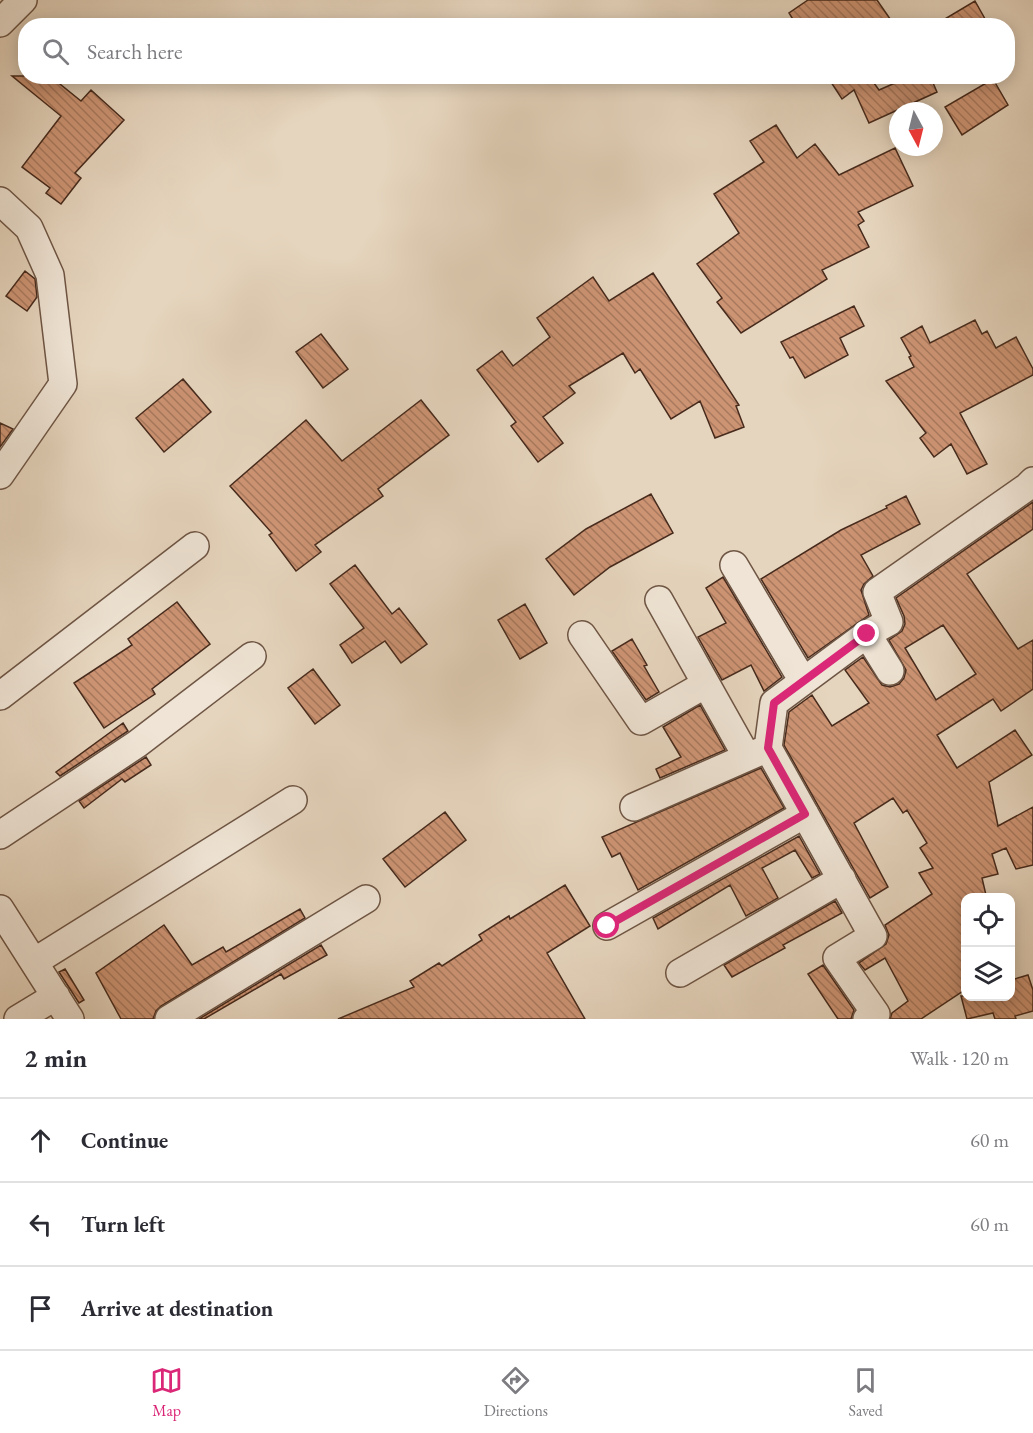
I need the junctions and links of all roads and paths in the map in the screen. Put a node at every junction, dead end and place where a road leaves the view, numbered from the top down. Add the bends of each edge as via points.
1 (23, 0) edge
2 (0, 23) edge
3 (0, 201) edge
4 (0, 475) edge
5 (1033, 481) edge
6 (195, 546) dead end
7 (734, 565) dead end
8 (659, 600) dead end
9 (867, 634) junction
10 (582, 635) dead end
11 (252, 656) dead end
12 (890, 671) dead end
13 (803, 681) junction
14 (706, 684) junction
15 (0, 696) edge
16 (757, 753) junction
17 (293, 800) dead end
18 (634, 807) dead end
19 (805, 814) junction
20 (0, 835) edge
21 (842, 879) junction
22 (366, 899) dead end
23 (0, 909) edge
24 (607, 926) dead end
25 (34, 962) junction
26 (680, 973) dead end
27 (56, 996) junction
28 (18, 1019) edge
29 (70, 1019) edge
30 (170, 1019) edge
31 (867, 1019) edge

1 - 2 street
3 - 4 street via 29,228 50,275 63,384
5 - 9 street via 877,592 889,622
6 - 15 street
7 - 13 street
8 - 14 street
9 - 12 street
9 - 13 street
10 - 14 street via 641,721
11 - 20 street via 137,744
13 - 16 street via 774,703
14 - 16 street
16 - 18 street
16 - 19 street
17 - 25 street
19 - 21 street
19 - 24 street
21 - 26 street
21 - 31 street via 873,936 837,958 876,1014
22 - 30 street
23 - 25 street
25 - 27 street
27 - 28 street
27 - 29 street

